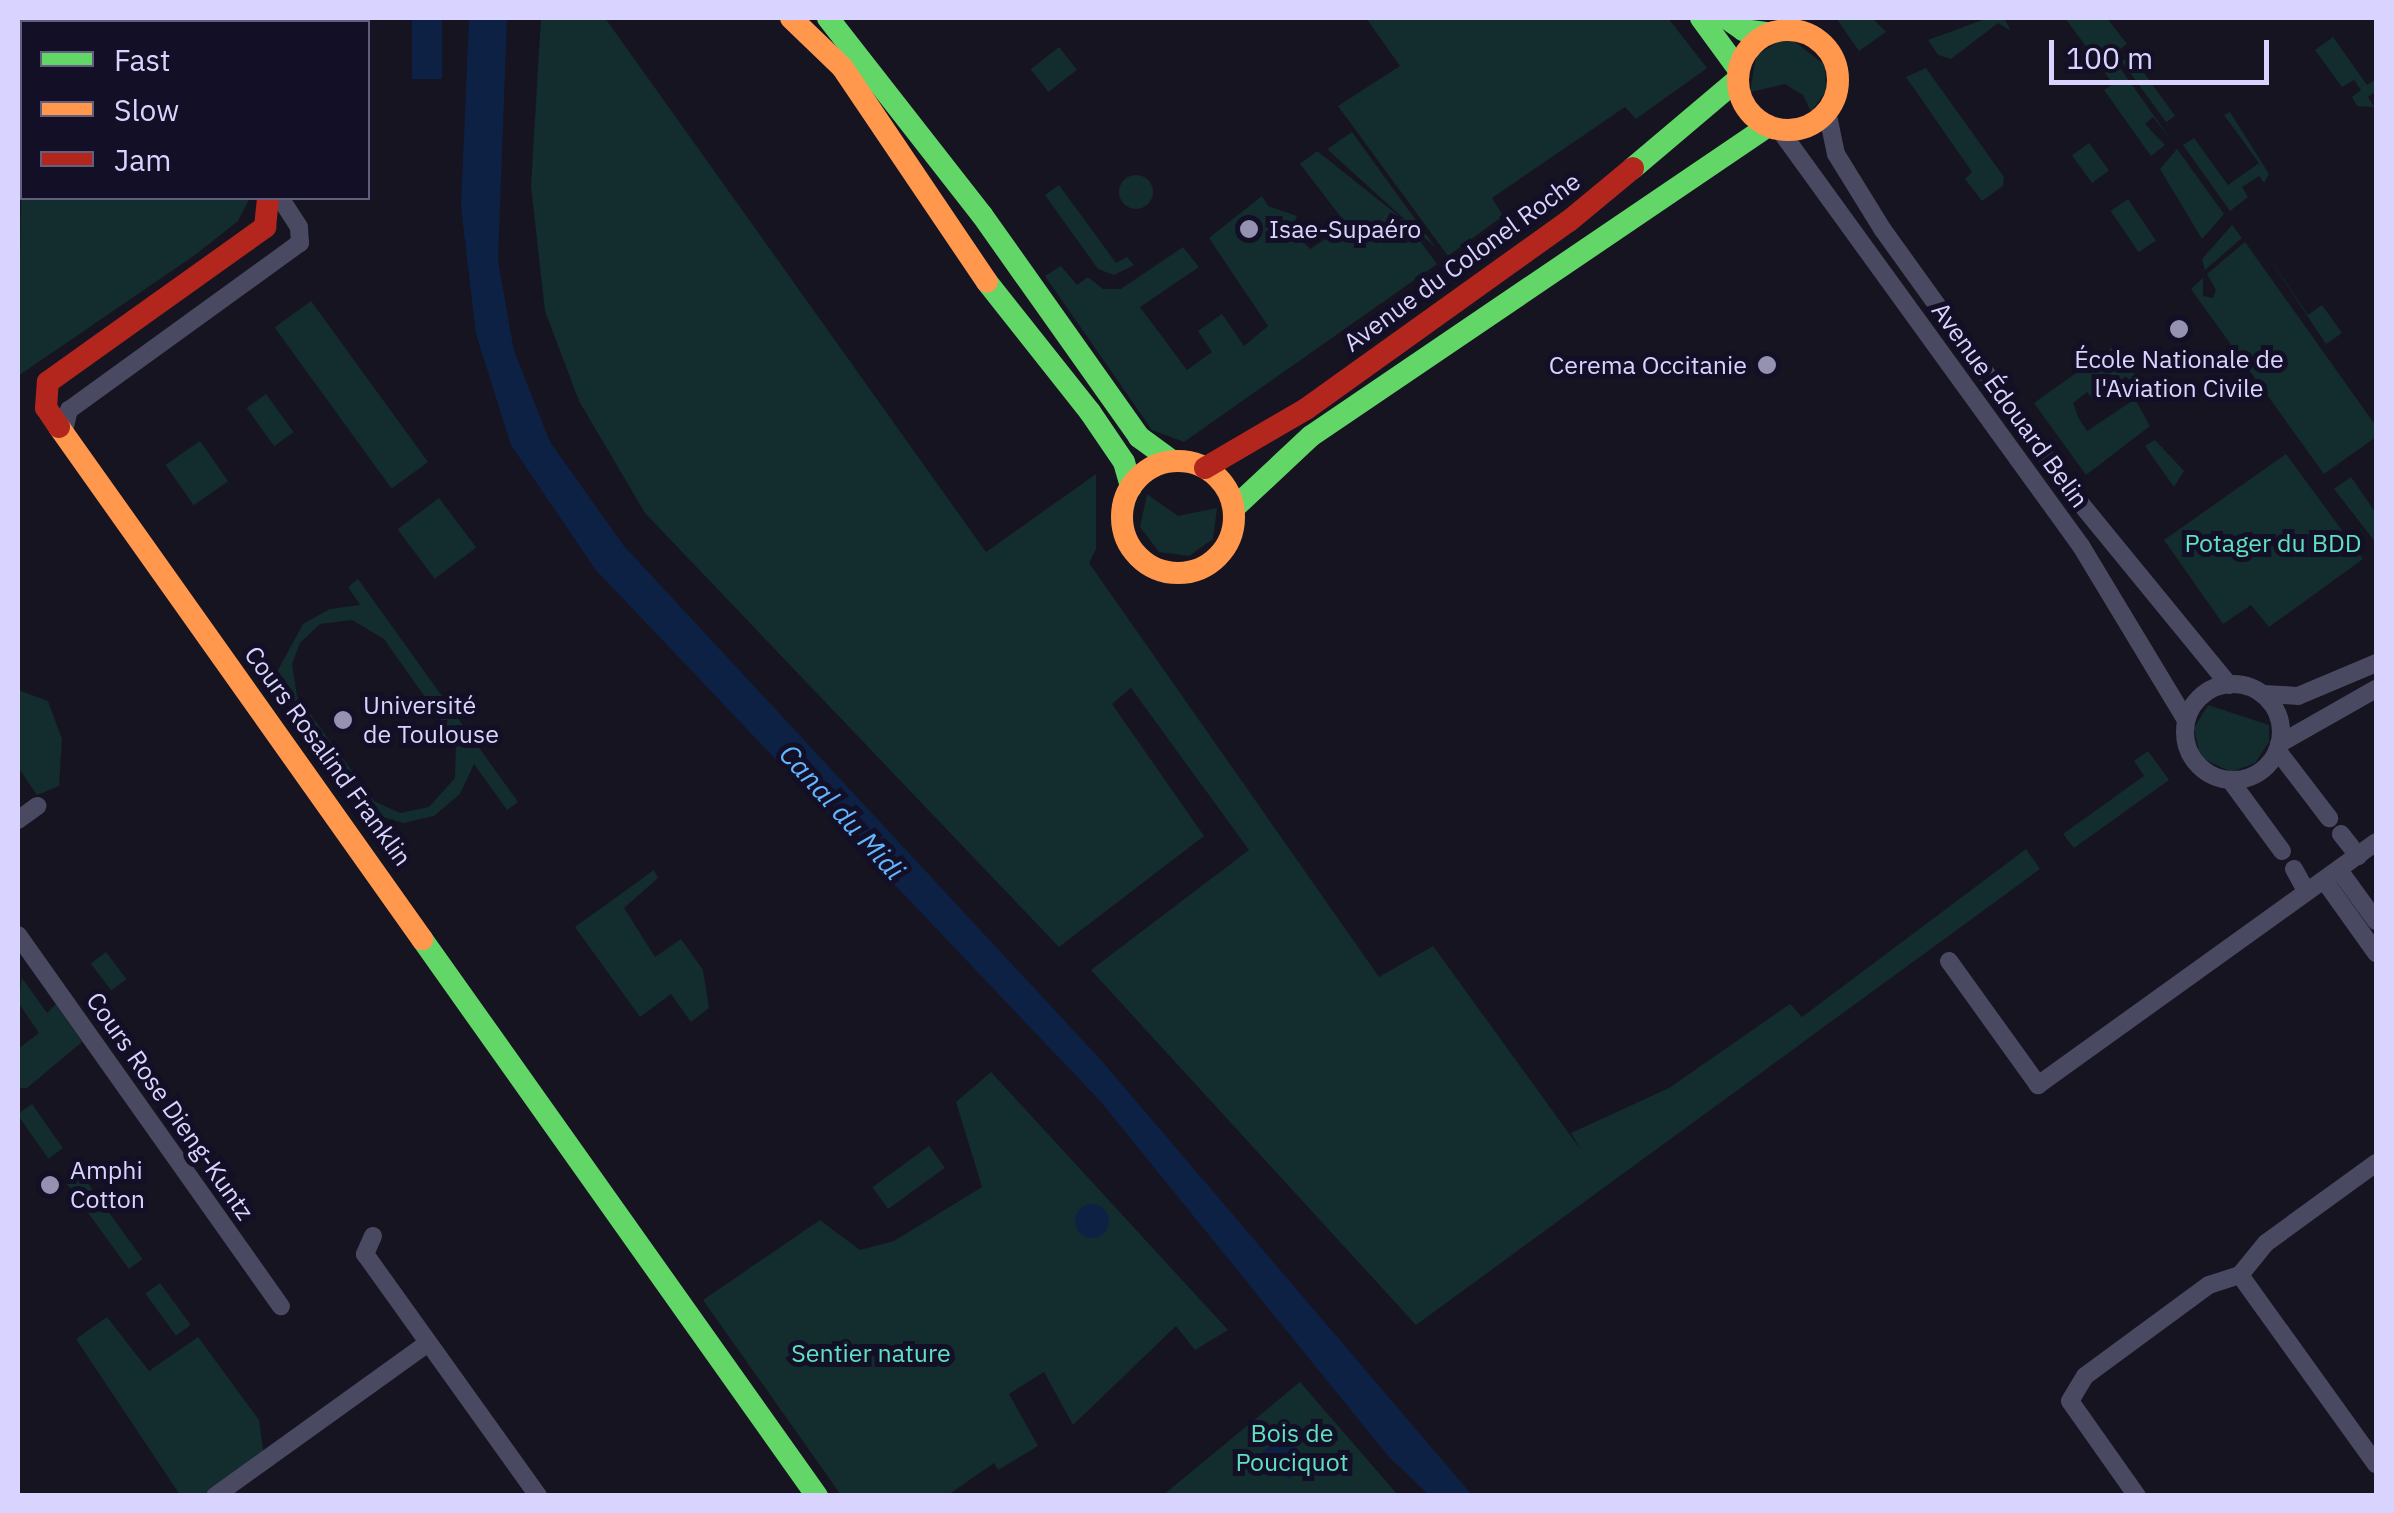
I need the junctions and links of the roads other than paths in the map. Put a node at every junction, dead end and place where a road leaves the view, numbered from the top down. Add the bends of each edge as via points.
1 (791, 18) edge
2 (828, 18) edge
3 (1701, 18) edge
4 (1726, 18) edge
5 (1768, 33) junction
6 (1738, 75) junction
7 (1827, 111) junction
8 (1773, 128) junction
9 (268, 200) edge
10 (281, 200) edge
11 (64, 436) junction
12 (1172, 461) junction
13 (1205, 468) junction
14 (1132, 487) junction
15 (1234, 508) junction
16 (2376, 664) edge
17 (2229, 685) junction
18 (2376, 689) edge
19 (2262, 694) junction
20 (2186, 720) junction
21 (2278, 747) junction
22 (2230, 780) junction
23 (37, 806) dead end
24 (2329, 818) dead end
25 (18, 820) edge
26 (2341, 834) dead end
27 (2376, 842) edge
28 (2282, 851) dead end
29 (2358, 856) junction
30 (2294, 869) dead end
31 (2332, 875) junction
32 (2306, 890) junction
33 (2376, 922) edge
34 (18, 935) edge
35 (2376, 953) edge
36 (1949, 962) dead end
37 (2376, 1163) edge
38 (373, 1236) dead end
39 (2240, 1275) junction
40 (281, 1306) dead end
41 (428, 1343) junction
42 (2376, 1464) edge
43 (215, 1496) edge
44 (538, 1496) edge
45 (817, 1496) edge
46 (2137, 1496) edge

1 - 14 street via 842,67 918,171 951,238 1090,412 1124,462
2 - 12 street via 982,215 1138,437
3 - 6 street
4 - 5 street via 1743,30
5 - 6 street via 1751,46
5 - 7 street via 1802,32 1826,47 1838,73
6 - 8 street via 1747,109
6 - 13 street, Avenue du Colonel Roche via 1569,221 1306,409
7 - 8 street via 1806,127
7 - 17 street, Avenue Édouard Belin via 1836,154 1882,230 2084,508
8 - 15 street via 1311,436
8 - 20 street, Avenue Édouard Belin via 2082,546
9 - 11 street, Cours Rosalind Franklin via 264,227 48,382 46,408
10 - 11 street via 299,227 300,243 68,410
11 - 45 street, Cours Rosalind Franklin
12 - 13 street
12 - 14 street via 1150,468
13 - 15 street via 1226,486
14 - 15 street via 1122,516 1127,538 1140,557 1166,571 1194,570 1214,559 1228,542
16 - 19 street via 2298,696
17 - 19 street
17 - 20 street via 2206,692
18 - 21 street
19 - 21 street via 2278,716
20 - 22 street via 2186,743 2198,765
21 - 22 street via 2258,772
21 - 24 street
22 - 28 street
23 - 25 street
26 - 29 street
27 - 29 street
29 - 31 street
30 - 32 street
31 - 32 street
31 - 33 street
31 - 35 street
32 - 36 street via 2038,1084
34 - 40 street, Cours Rose Dieng-Kuntz
37 - 39 street via 2266,1243
38 - 41 street via 365,1254
39 - 42 street
39 - 46 street via 2209,1286 2098,1365 2070,1401
41 - 43 street
41 - 44 street

